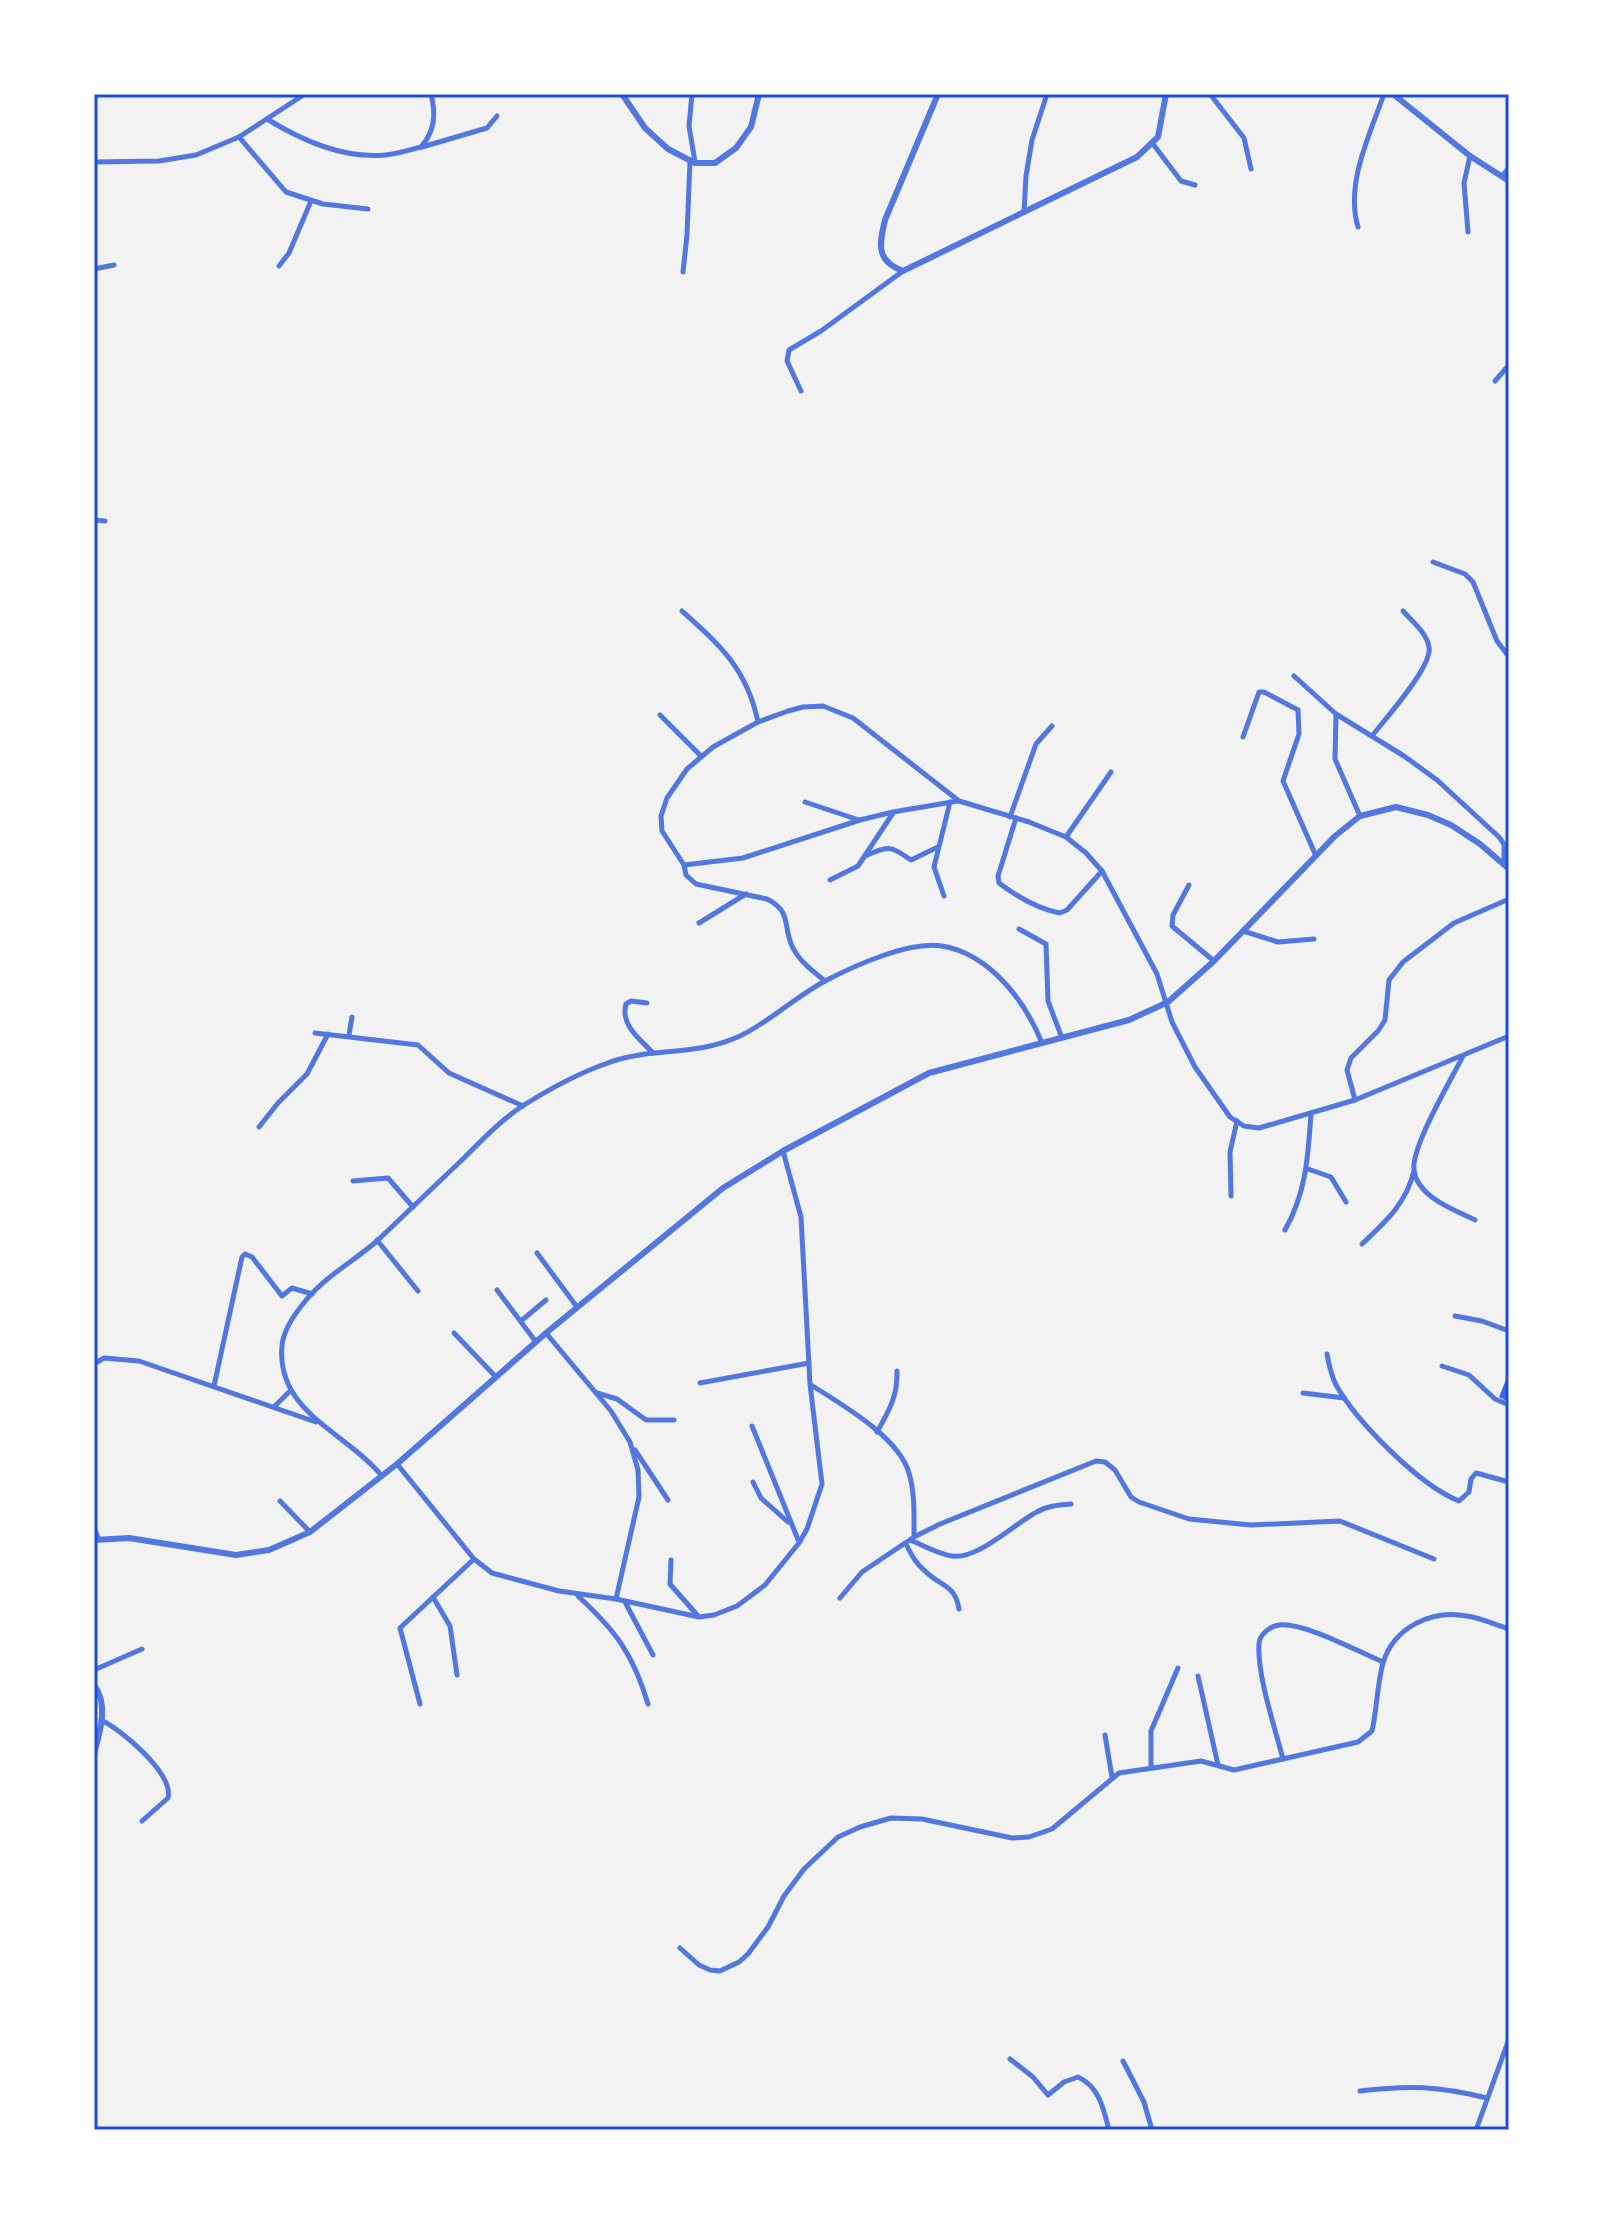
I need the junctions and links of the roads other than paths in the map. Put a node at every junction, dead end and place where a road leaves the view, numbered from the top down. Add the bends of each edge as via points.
1 (305, 94) edge
2 (431, 94) edge
3 (622, 94) edge
4 (692, 94) edge
5 (759, 94) edge
6 (938, 94) edge
7 (1047, 94) edge
8 (1166, 94) edge
9 (1210, 94) edge
10 (1384, 94) edge
11 (1393, 94) edge
12 (497, 116) dead end
13 (267, 119) junction
14 (239, 137) junction
15 (1153, 144) junction
16 (421, 147) junction
17 (1470, 156) junction
18 (94, 162) edge
19 (693, 162) junction
20 (1509, 168) edge
21 (1251, 169) dead end
22 (1502, 176) junction
23 (1509, 181) edge
24 (1195, 185) dead end
25 (311, 201) junction
26 (368, 209) dead end
27 (1024, 212) junction
28 (1358, 227) dead end
29 (1468, 232) dead end
30 (114, 265) dead end
31 (279, 266) dead end
32 (94, 269) edge
33 (903, 271) junction
34 (683, 272) dead end
35 (1509, 365) edge
36 (1495, 381) dead end
37 (801, 391) dead end
38 (94, 520) edge
39 (105, 521) dead end
40 (1433, 562) dead end
41 (682, 611) dead end
42 (1403, 611) dead end
43 (1509, 657) edge
44 (1294, 676) dead end
45 (1336, 714) junction
46 (660, 715) dead end
47 (758, 722) junction
48 (1052, 726) dead end
49 (1372, 736) junction
50 (1243, 737) dead end
51 (700, 755) junction
52 (1111, 772) dead end
53 (959, 801) junction
54 (805, 802) dead end
55 (950, 802) junction
56 (893, 812) junction
57 (1360, 816) junction
58 (1013, 818) junction
59 (860, 820) junction
60 (1066, 837) junction
61 (938, 847) junction
62 (864, 856) junction
63 (1316, 856) junction
64 (684, 865) junction
65 (1506, 867) edge
66 (1102, 871) junction
67 (830, 880) dead end
68 (1189, 885) dead end
69 (747, 894) junction
70 (944, 896) dead end
71 (1509, 899) edge
72 (699, 923) dead end
73 (1019, 929) dead end
74 (1243, 931) junction
75 (1314, 939) dead end
76 (1214, 961) junction
77 (825, 981) junction
78 (1168, 1002) junction
79 (647, 1003) dead end
80 (352, 1017) dead end
81 (315, 1033) dead end
82 (328, 1034) junction
83 (349, 1035) junction
84 (1509, 1036) edge
85 (1062, 1038) junction
86 (1042, 1043) junction
87 (654, 1054) junction
88 (1464, 1055) junction
89 (1355, 1100) junction
90 (523, 1106) junction
91 (1311, 1114) junction
92 (1237, 1121) junction
93 (259, 1127) dead end
94 (783, 1151) junction
95 (1308, 1169) junction
96 (1414, 1171) junction
97 (353, 1181) dead end
98 (1231, 1196) dead end
99 (1346, 1202) dead end
100 (413, 1207) junction
101 (1475, 1220) dead end
102 (1285, 1230) dead end
103 (377, 1240) junction
104 (1362, 1244) dead end
105 (537, 1253) dead end
106 (497, 1290) dead end
107 (418, 1291) dead end
108 (312, 1294) junction
109 (546, 1300) dead end
110 (577, 1307) junction
111 (1455, 1316) dead end
112 (521, 1321) junction
113 (1509, 1331) edge
114 (454, 1333) dead end
115 (546, 1333) junction
116 (536, 1342) junction
117 (1327, 1354) dead end
118 (809, 1363) junction
119 (94, 1364) edge
120 (1442, 1366) dead end
121 (897, 1371) dead end
122 (496, 1377) junction
123 (700, 1383) dead end
124 (810, 1384) junction
125 (214, 1386) junction
126 (291, 1390) junction
127 (596, 1393) junction
128 (1303, 1393) dead end
129 (1345, 1398) junction
130 (1509, 1405) edge
131 (274, 1407) junction
132 (674, 1420) dead end
133 (317, 1423) junction
134 (752, 1426) dead end
135 (877, 1432) junction
136 (630, 1442) junction
137 (397, 1464) junction
138 (381, 1475) junction
139 (753, 1482) dead end
140 (1509, 1482) edge
141 (668, 1500) dead end
142 (280, 1501) dead end
143 (1071, 1504) dead end
144 (789, 1522) junction
145 (94, 1528) edge
146 (310, 1532) junction
147 (96, 1540) edge
148 (910, 1540) junction
149 (799, 1543) junction
150 (474, 1559) junction
151 (1434, 1559) dead end
152 (671, 1560) dead end
153 (578, 1595) junction
154 (433, 1597) junction
155 (840, 1598) dead end
156 (616, 1599) junction
157 (624, 1601) junction
158 (959, 1609) dead end
159 (699, 1617) junction
160 (1509, 1629) edge
161 (142, 1649) dead end
162 (653, 1655) dead end
163 (1383, 1662) junction
164 (1178, 1668) dead end
165 (94, 1670) edge
166 (457, 1675) dead end
167 (1198, 1676) dead end
168 (94, 1685) edge
169 (420, 1704) dead end
170 (648, 1704) dead end
171 (101, 1720) junction
172 (1105, 1735) dead end
173 (94, 1754) edge
174 (1283, 1759) junction
175 (1218, 1765) junction
176 (1151, 1767) junction
177 (1112, 1777) junction
178 (142, 1821) dead end
179 (680, 1948) dead end
180 (1509, 2039) edge
181 (1010, 2059) dead end
182 (1123, 2061) dead end
183 (1360, 2091) dead end
184 (1487, 2098) junction
185 (1109, 2130) edge
186 (1135, 2130) edge
187 (1150, 2130) edge
188 (1476, 2130) edge

1 - 13 street
2 - 16 street via 433,126
3 - 19 street via 645,128
4 - 19 street
5 - 19 street via 751,127 736,148 715,163
6 - 33 street via 880,241 883,260
7 - 27 street via 1032,140
8 - 15 street
9 - 21 street via 1244,138
10 - 28 street via 1354,192
11 - 17 street
12 - 16 street via 487,128
13 - 14 street
13 - 16 street via 341,152 385,155
14 - 18 street via 182,158
14 - 25 street via 286,192
15 - 24 street via 1181,181
15 - 27 street via 1137,157
17 - 22 street
17 - 29 street via 1464,183
19 - 34 street
20 - 22 street
22 - 23 street
25 - 26 street
25 - 31 street
27 - 33 street
30 - 32 street
33 - 37 street via 789,350 787,361
35 - 36 street
38 - 39 street
40 - 43 street via 1473,582
41 - 47 street via 734,661
42 - 49 street via 1430,651
44 - 45 street
45 - 49 street
45 - 57 street via 1335,759
46 - 51 street
47 - 51 street
47 - 53 street via 823,706 876,734
48 - 58 street via 1036,744
49 - 65 street via 1437,780 1499,837
50 - 63 street via 1259,692 1298,710 1299,734 1283,781
51 - 64 street via 667,798 661,816 662,831
52 - 60 street
53 - 55 street
53 - 58 street
54 - 59 street
55 - 56 street
55 - 61 street
56 - 59 street
56 - 62 street
57 - 63 street
57 - 65 street via 1396,807 1428,815 1480,844
58 - 60 street
58 - 66 street via 998,876 1009,891 1060,913
59 - 64 street via 743,858
60 - 66 street
61 - 62 street via 911,860 894,848
61 - 70 street via 934,867
62 - 67 street via 853,869
63 - 74 street
64 - 69 street via 696,884
66 - 78 street
68 - 76 street via 1172,926
69 - 72 street
69 - 77 street via 778,904 792,947
71 - 89 street via 1454,923 1403,962 1389,980 1385,1020 1351,1058 1347,1070
73 - 85 street via 1046,944 1048,1001
74 - 75 street via 1278,942
74 - 76 street
76 - 78 street
77 - 86 street via 910,947 940,946 993,973 1015,992
77 - 87 street via 744,1034 714,1047
78 - 85 street via 1129,1020
78 - 92 street via 1195,1067
79 - 87 street via 631,1001 624,1016
80 - 83 street
81 - 82 street
82 - 83 street
82 - 93 street via 307,1074
83 - 90 street via 418,1045 449,1073
84 - 88 street
85 - 86 street
86 - 94 street via 929,1073
87 - 90 street via 607,1063
88 - 89 street
88 - 96 street via 1423,1136
89 - 91 street
90 - 100 street
91 - 92 street via 1259,1128
91 - 95 street
92 - 98 street via 1230,1152
94 - 110 street via 718,1191
94 - 118 street via 801,1217
95 - 99 street via 1331,1177
95 - 102 street
96 - 101 street via 1441,1203
96 - 104 street via 1401,1205
97 - 100 street via 388,1178
100 - 103 street
103 - 107 street
103 - 108 street
105 - 110 street
106 - 112 street
108 - 125 street via 292,1288 282,1296 245,1254
108 - 126 street via 281,1345
109 - 112 street
110 - 115 street
111 - 113 street
112 - 116 street
114 - 122 street
115 - 116 street
115 - 127 street
116 - 122 street
117 - 129 street via 1330,1372
118 - 123 street
118 - 124 street
119 - 125 street via 104,1358 129,1359
120 - 130 street via 1469,1375
121 - 135 street via 894,1402
122 - 137 street
124 - 135 street
124 - 149 street via 822,1484
125 - 131 street
126 - 131 street
126 - 133 street
127 - 132 street via 617,1399 646,1420
127 - 136 street
128 - 129 street
129 - 140 street via 1400,1460 1454,1500 1466,1497 1476,1473
131 - 133 street
133 - 138 street
134 - 144 street
135 - 148 street via 910,1475
136 - 141 street
136 - 156 street via 639,1497
137 - 138 street
137 - 150 street
138 - 146 street
139 - 144 street via 761,1498
142 - 146 street
143 - 148 street via 1037,1511 966,1554 948,1555
144 - 149 street
145 - 147 street
146 - 147 street via 269,1550 236,1555 129,1538
148 - 151 street via 1096,1461 1115,1470 1139,1502 1189,1519 1251,1525 1340,1521
148 - 155 street via 862,1572
148 - 158 street via 926,1573 951,1589
149 - 159 street via 765,1585 737,1606
150 - 153 street via 492,1573
150 - 154 street
152 - 159 street via 670,1584
153 - 156 street
153 - 170 street via 631,1656
154 - 166 street via 450,1626
154 - 169 street via 400,1628
156 - 157 street
157 - 159 street
157 - 162 street
160 - 163 street via 1462,1615 1427,1618 1399,1635
161 - 165 street
163 - 174 street via 1368,1737
163 - 174 street via 1282,1624 1262,1635 1258,1642 1266,1694
164 - 176 street via 1151,1731
167 - 175 street
168 - 171 street via 102,1697
171 - 173 street
171 - 178 street via 132,1741 168,1785 168,1798
172 - 177 street
174 - 175 street via 1234,1770
175 - 176 street via 1201,1761
176 - 177 street
177 - 179 street via 1052,1829 1029,1837 922,1819 891,1818 860,1827 838,1837 804,1869 739,1962 710,1970
180 - 184 street
181 - 185 street via 1048,2095 1069,2079 1088,2082
182 - 187 street via 1144,2102
183 - 184 street via 1425,2086
184 - 188 street
186 - 187 street

